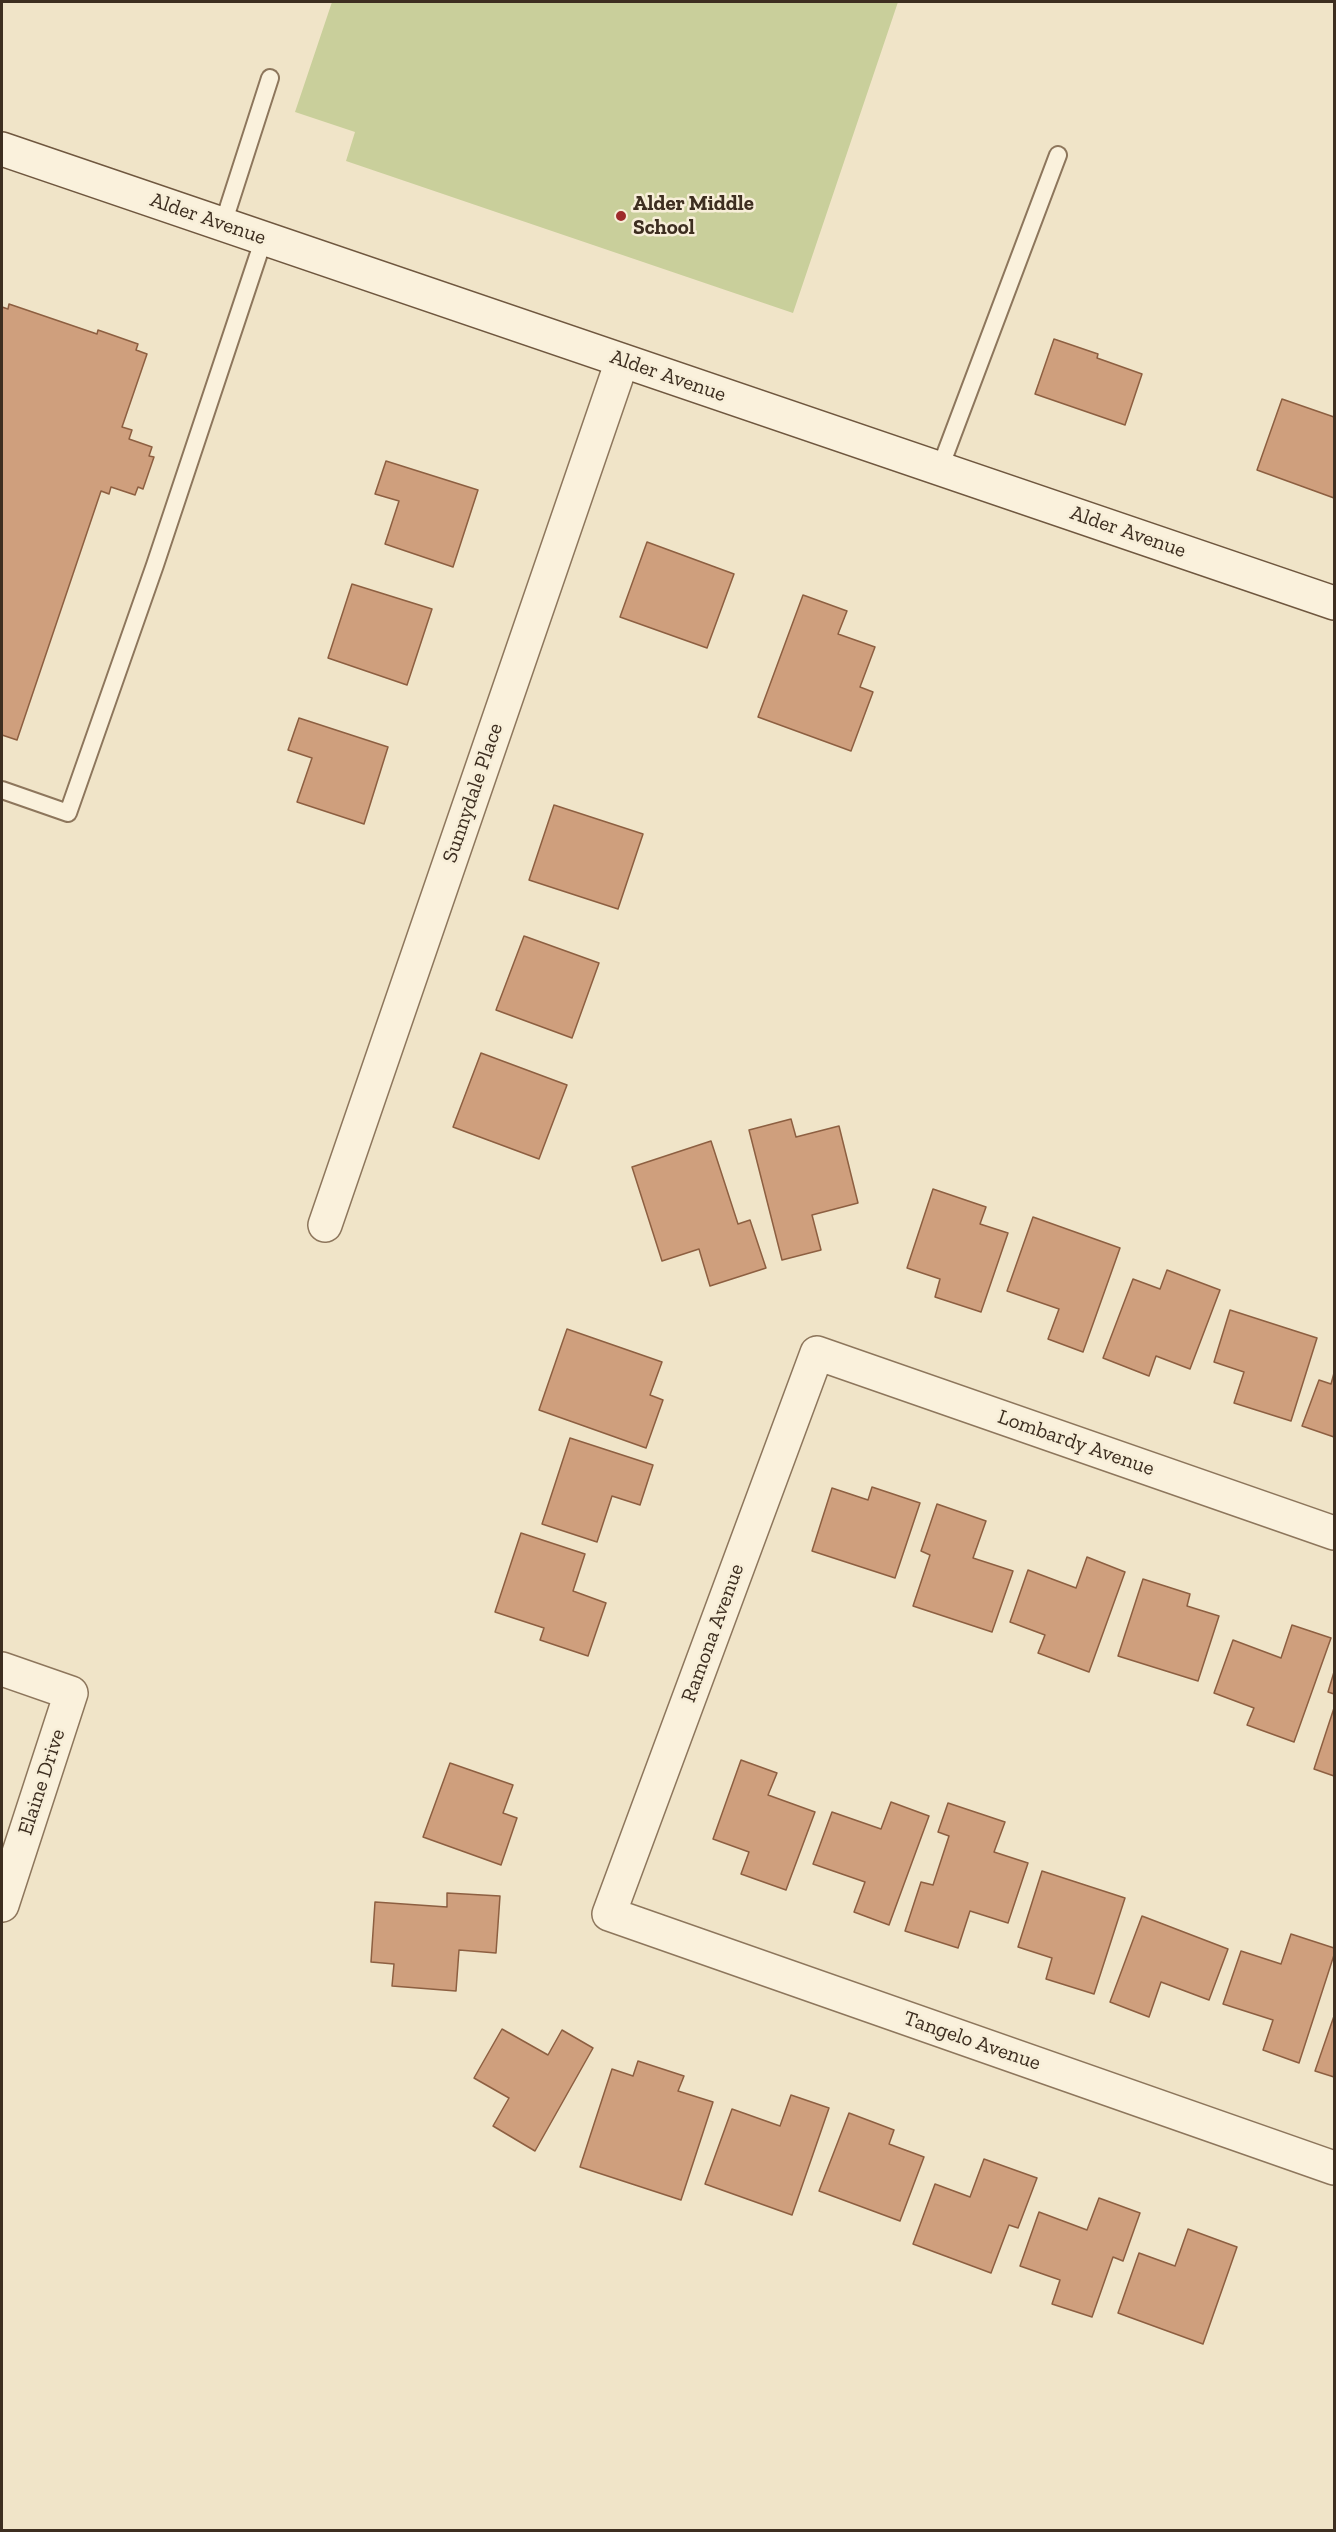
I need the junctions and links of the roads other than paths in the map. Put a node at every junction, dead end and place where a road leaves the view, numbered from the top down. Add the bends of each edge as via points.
1 (270, 78) dead end
2 (2, 149) edge
3 (1058, 155) dead end
4 (224, 224) junction
5 (264, 238) junction
6 (622, 361) junction
7 (940, 468) junction
8 (1335, 603) edge
9 (2, 790) edge
10 (325, 1224) dead end
11 (817, 1353) joint
12 (1335, 1533) edge
13 (2, 1669) edge
14 (2, 1905) edge
15 (609, 1914) joint
16 (1335, 2168) edge

1 - 4 lane
2 - 4 street, Alder Avenue
3 - 7 lane
4 - 5 street, Alder Avenue
5 - 6 street, Alder Avenue
5 - 9 lane via 68,813
6 - 7 street, Alder Avenue
6 - 10 street, Sunnydale Place
7 - 8 street, Alder Avenue
11 - 12 street, Lombardy Avenue
11 - 15 street, Ramona Avenue
13 - 14 street, Elaine Drive via 71,1693
15 - 16 street, Tangelo Avenue

